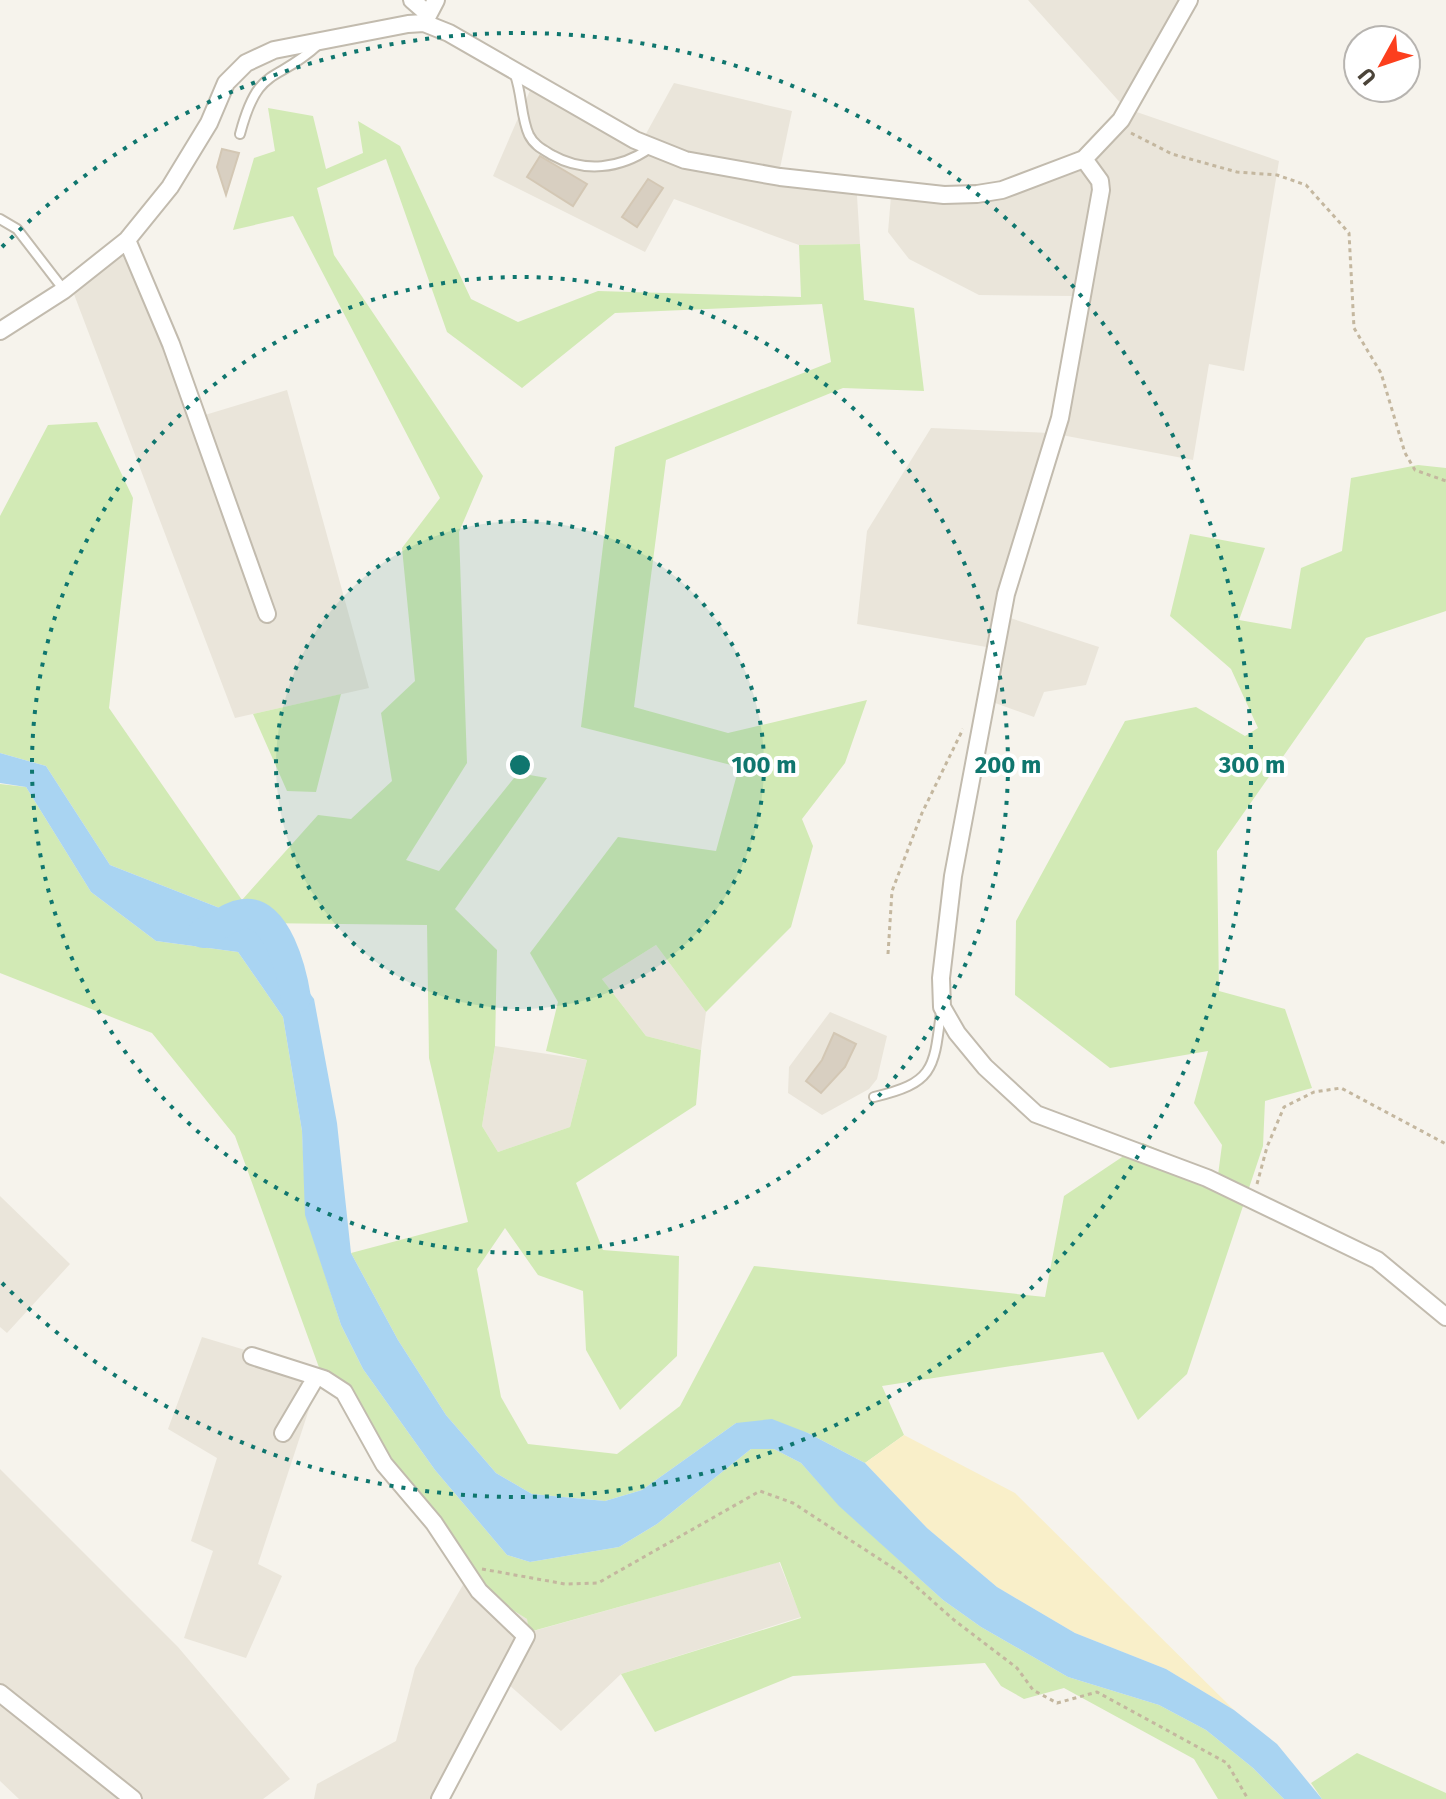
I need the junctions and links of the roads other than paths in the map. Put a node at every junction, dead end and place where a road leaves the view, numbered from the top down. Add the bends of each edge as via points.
1 (412, 0) edge
2 (1189, 0) edge
3 (429, 12) edge
4 (319, 44) junction
5 (514, 70) junction
6 (240, 134) dead end
7 (652, 147) junction
8 (1084, 159) junction
9 (0, 219) edge
10 (127, 240) junction
11 (64, 290) junction
12 (0, 331) edge
13 (267, 614) dead end
14 (942, 1007) junction
15 (874, 1097) dead end
16 (1446, 1317) edge
17 (252, 1356) dead end
18 (316, 1377) junction
19 (283, 1433) dead end
20 (0, 1693) edge
21 (133, 1799) edge
22 (440, 1799) edge

1 - 3 street
2 - 8 street via 1117,126
3 - 4 street
3 - 5 street via 449,33
4 - 6 lane via 265,79
4 - 10 street via 274,50 246,63 226,83 170,187
5 - 7 street
5 - 7 lane via 528,134 537,146 568,164 621,164
7 - 8 street via 742,173 944,195 1002,190
8 - 14 street via 1101,190 1060,418 1006,594 953,876
9 - 11 lane via 17,229
10 - 11 street
10 - 13 street via 171,344
11 - 12 street
14 - 15 lane via 935,1062 926,1077
14 - 16 street via 985,1067 1036,1114 1147,1153 1377,1260
17 - 18 street
18 - 19 street
18 - 22 street via 350,1399 384,1464 434,1523 486,1598 526,1636
20 - 21 street

